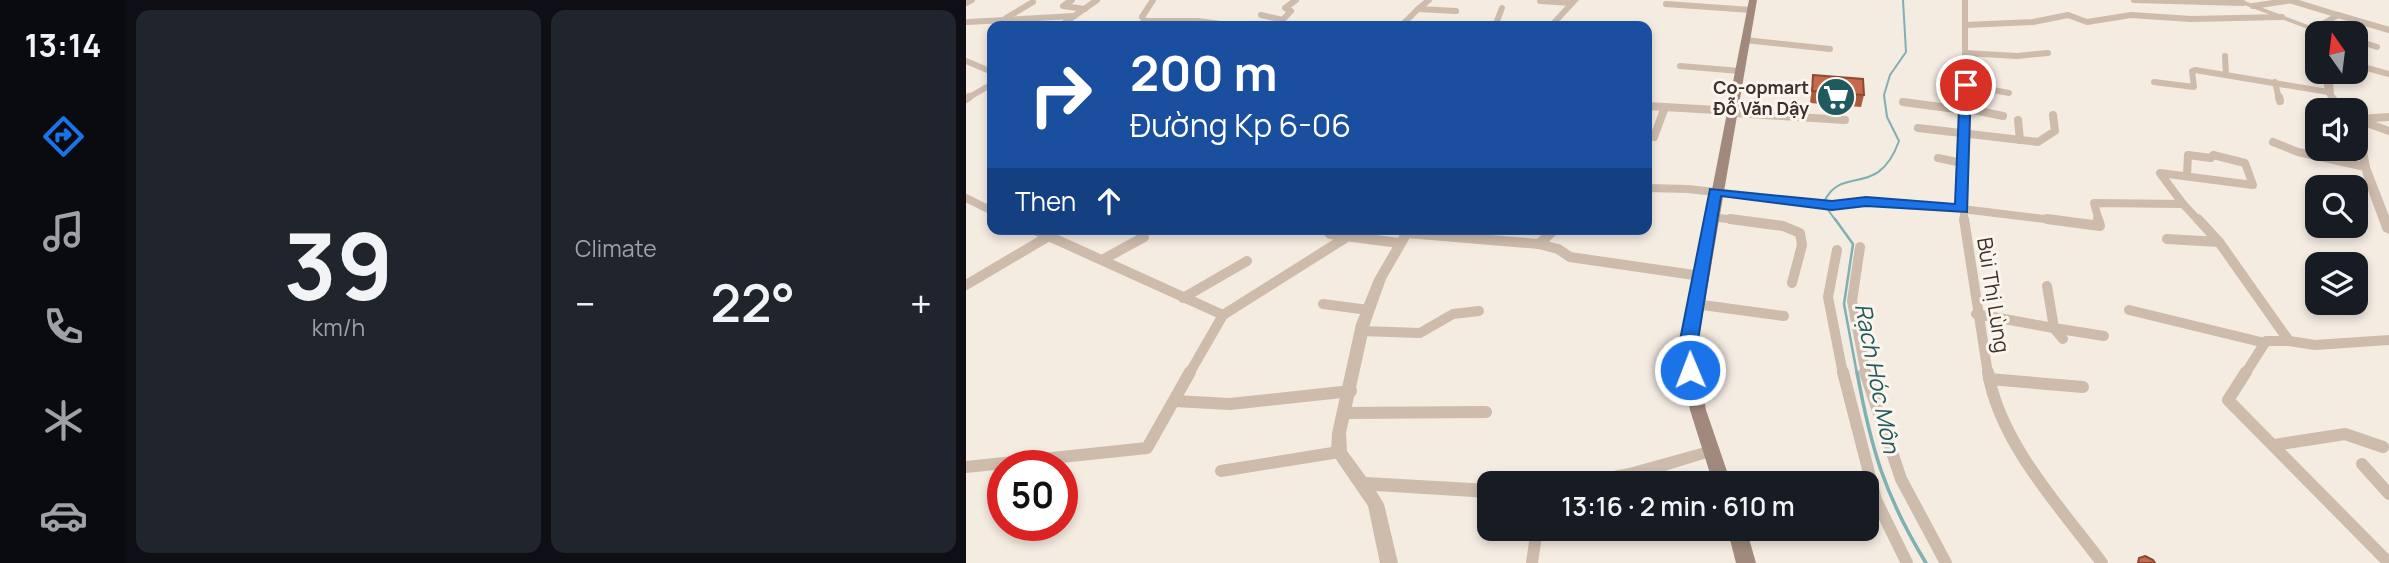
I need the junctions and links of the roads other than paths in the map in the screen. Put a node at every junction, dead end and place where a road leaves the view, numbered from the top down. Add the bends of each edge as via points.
1 (972, 0) edge
2 (1072, 0) edge
3 (1097, 0) edge
4 (1153, 0) edge
5 (1296, 0) edge
6 (1429, 0) edge
7 (1965, 0) edge
8 (2134, 0) edge
9 (2293, 0) edge
10 (1540, 1) edge
11 (2239, 1) edge
12 (1033, 2) dead end
13 (1574, 2) edge
14 (966, 3) edge
15 (1666, 4) dead end
16 (1752, 5) edge
17 (2253, 6) junction
18 (1502, 8) dead end
19 (1085, 9) junction
20 (1418, 9) junction
21 (1456, 11) dead end
22 (1261, 15) dead end
23 (2338, 15) junction
24 (1074, 16) junction
25 (2282, 17) junction
26 (1006, 18) junction
27 (1283, 20) joint
28 (1067, 21) edge
29 (1144, 21) edge
30 (1406, 21) edge
31 (1497, 21) edge
32 (1556, 21) edge
33 (2329, 21) edge
34 (968, 22) dead end
35 (1965, 25) junction
36 (2305, 25) edge
37 (2389, 30) edge
38 (1745, 40) junction
39 (2368, 44) edge
40 (2377, 47) dead end
41 (1830, 49) dead end
42 (1966, 53) junction
43 (2048, 53) dead end
44 (2225, 56) dead end
45 (966, 61) edge
46 (1680, 66) dead end
47 (2368, 68) edge
48 (987, 70) edge
49 (1740, 71) junction
50 (2389, 74) edge
51 (2226, 75) junction
52 (2154, 82) dead end
53 (2275, 82) junction
54 (2326, 84) edge
55 (1966, 85) junction
56 (987, 87) edge
57 (2328, 92) junction
58 (2009, 93) dead end
59 (2331, 98) edge
60 (966, 99) edge
61 (2280, 101) dead end
62 (1903, 102) dead end
63 (1652, 106) edge
64 (1665, 107) junction
65 (1964, 109) junction
66 (1734, 112) junction
67 (2053, 115) dead end
68 (2003, 116) dead end
69 (2389, 117) edge
70 (2368, 118) edge
71 (1845, 120) dead end
72 (2018, 120) dead end
73 (2368, 123) edge
74 (1918, 128) dead end
75 (2389, 131) edge
76 (1963, 132) junction
77 (1654, 137) dead end
78 (2020, 140) junction
79 (2273, 142) dead end
80 (1938, 158) dead end
81 (2364, 161) edge
82 (1962, 163) junction
83 (2365, 167) junction
84 (2187, 176) junction
85 (1652, 188) edge
86 (1715, 191) junction
87 (966, 198) edge
88 (976, 203) junction
89 (2183, 204) junction
90 (966, 208) edge
91 (987, 208) edge
92 (1962, 209) junction
93 (1711, 217) junction
94 (2389, 231) edge
95 (1350, 235) joint
96 (1405, 235) edge
97 (1549, 235) edge
98 (1049, 236) joint
99 (1144, 237) dead end
100 (2167, 239) dead end
101 (2219, 242) junction
102 (1539, 244) junction
103 (1860, 247) dead end
104 (1837, 250) dead end
105 (1104, 259) junction
106 (1247, 261) dead end
107 (1700, 276) junction
108 (1792, 282) dead end
109 (966, 285) edge
110 (2047, 286) dead end
111 (1183, 298) junction
112 (1323, 304) dead end
113 (1695, 304) junction
114 (1368, 310) junction
115 (2129, 310) dead end
116 (1479, 312) dead end
117 (1976, 314) junction
118 (1223, 315) junction
119 (1784, 316) dead end
120 (2054, 328) junction
121 (1362, 331) junction
122 (2104, 336) dead end
123 (2063, 339) dead end
124 (2389, 340) edge
125 (2289, 341) junction
126 (2265, 343) junction
127 (1989, 379) junction
128 (2083, 387) dead end
129 (1351, 391) junction
130 (1175, 401) junction
131 (1486, 412) dead end
132 (1345, 413) junction
133 (2274, 445) junction
134 (2383, 447) dead end
135 (1712, 451) junction
136 (1339, 452) junction
137 (2362, 464) dead end
138 (966, 467) edge
139 (1221, 471) dead end
140 (1643, 471) edge
141 (1718, 471) edge
142 (1365, 484) junction
143 (1477, 490) edge
144 (2389, 494) edge
145 (1536, 541) edge
146 (1740, 541) edge
147 (1389, 563) edge
148 (1532, 563) edge
149 (1746, 563) edge
150 (1907, 563) edge
151 (1946, 563) edge
152 (2102, 563) edge
153 (2389, 563) edge

1 - 14 street
2 - 19 street via 1063,6
3 - 19 street
4 - 29 street
5 - 27 street via 1285,8 1291,11
6 - 20 street
7 - 35 street, Bùi Thị Lùng
8 - 11 street
9 - 17 street
9 - 23 street
10 - 13 street
11 - 17 street
12 - 26 street
13 - 32 street
15 - 16 street
16 - 38 main road
17 - 25 street
18 - 31 street
19 - 24 street
20 - 21 street
20 - 30 street
22 - 27 street
23 - 33 street
23 - 37 street
24 - 26 street
24 - 28 street
25 - 35 street via 2131,15 2087,22 2068,15 2033,22
25 - 36 street
26 - 34 street
35 - 42 street, Bùi Thị Lùng
38 - 41 street
38 - 49 main road
39 - 40 street
42 - 43 street
42 - 55 street, Bùi Thị Lùng
44 - 51 street
45 - 48 street
46 - 49 street
47 - 50 street
49 - 66 main road
51 - 52 street via 2193,70 2194,87
51 - 53 street
53 - 57 street
53 - 61 street
54 - 57 street
55 - 58 street
55 - 65 street, Bùi Thị Lùng
56 - 60 street
57 - 59 street
62 - 65 street
63 - 64 street
64 - 66 street
64 - 77 street
65 - 68 street
65 - 76 street, Bùi Thị Lùng
66 - 71 street
66 - 86 main road
67 - 78 street via 2055,131 2038,142
69 - 70 street
72 - 78 street
73 - 75 street
74 - 76 street
76 - 78 street
76 - 82 street, Bùi Thị Lùng
79 - 83 street
80 - 82 street
81 - 83 street
82 - 92 street, Bùi Thị Lùng
83 - 94 street
84 - 84 street via 2249,186 2253,185 2245,163 2213,155 2188,155
84 - 89 street via 2160,173
85 - 86 street
86 - 92 street via 1818,204 1866,202
86 - 93 main road
87 - 88 street
88 - 90 street
88 - 91 street
89 - 92 street via 2094,203 2100,226
89 - 101 street
92 - 117 street, Bùi Thị Lùng
93 - 107 main road
93 - 108 street via 1783,226 1800,233 1802,245
95 - 96 street
95 - 118 street
96 - 102 street
96 - 114 street
97 - 102 street
98 - 105 street
98 - 109 street
99 - 105 street
100 - 101 street
101 - 125 street
102 - 107 street via 1570,257
103 - 151 street via 1852,301 1867,380 1901,479
104 - 150 street via 1828,297 1835,341 1876,500
105 - 111 street
106 - 111 street
107 - 113 main road
110 - 120 street
111 - 118 street
112 - 114 street
113 - 119 street
113 - 135 main road via 1688,354 1698,410
114 - 121 street
115 - 126 street
116 - 121 street via 1453,314 1420,333
117 - 120 street
117 - 127 street, Bùi Thị Lùng
118 - 130 street
120 - 122 street
120 - 123 street
121 - 129 street
124 - 125 street via 2315,345
125 - 126 street
126 - 133 street via 2228,400
127 - 128 street
127 - 152 street, Bùi Thị Lùng via 2020,453
129 - 130 street via 1230,404
129 - 132 street
130 - 138 street via 1147,449
131 - 132 street
132 - 136 street
133 - 134 street via 2345,434
133 - 153 street
135 - 140 street
135 - 141 main road
136 - 139 street
136 - 142 street
137 - 144 street
142 - 143 street
142 - 147 street via 1376,504
145 - 148 street
146 - 149 main road

